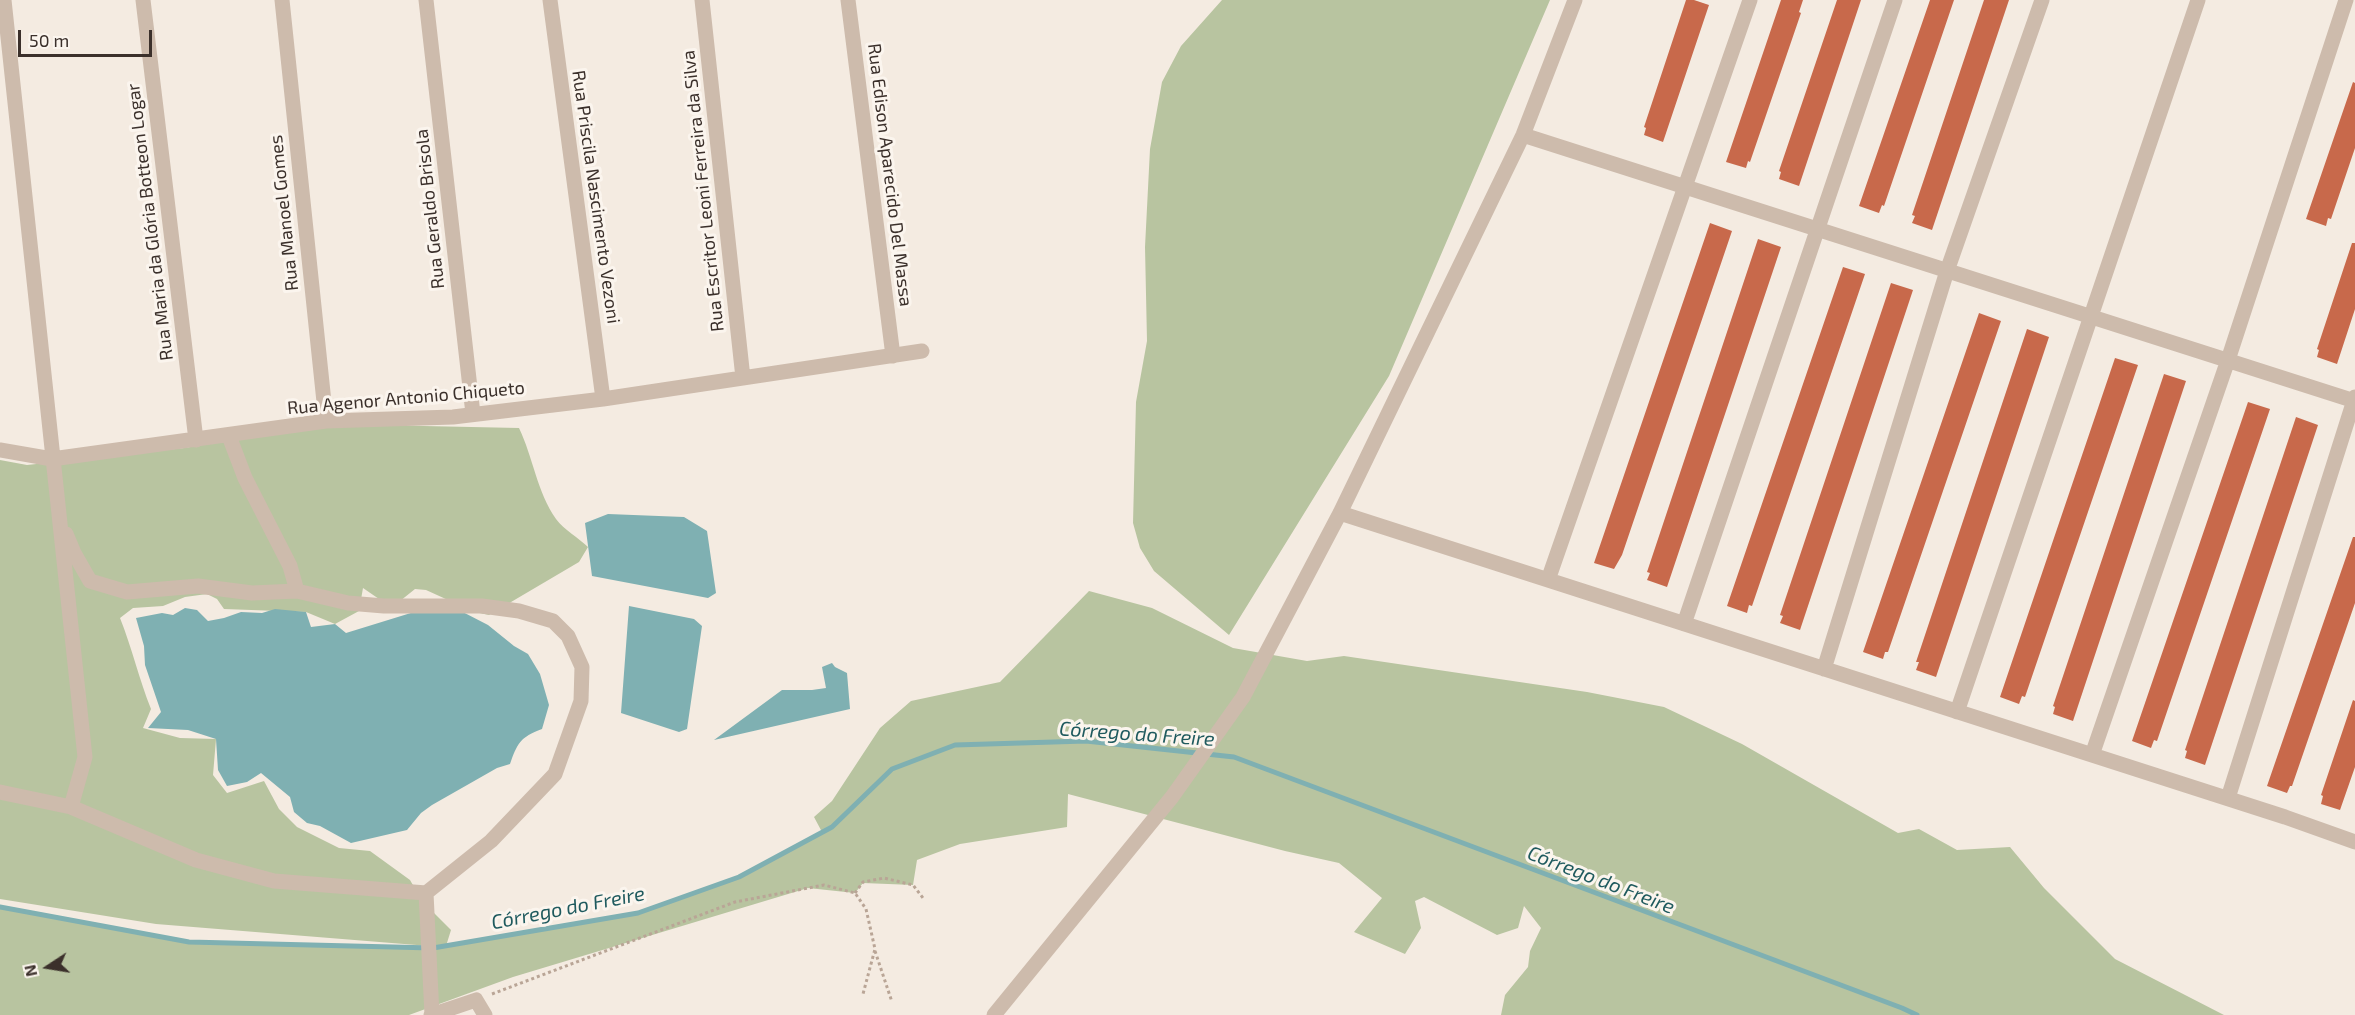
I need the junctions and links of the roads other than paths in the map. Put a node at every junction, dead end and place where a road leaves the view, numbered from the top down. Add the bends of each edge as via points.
1 (4, 0) edge
2 (143, 0) edge
3 (282, 0) edge
4 (426, 0) edge
5 (550, 0) edge
6 (702, 0) edge
7 (848, 0) edge
8 (1575, 0) edge
9 (1750, 0) edge
10 (1895, 0) edge
11 (2042, 0) edge
12 (2198, 0) edge
13 (2346, 0) edge
14 (1523, 135) junction
15 (1684, 187) junction
16 (1816, 229) junction
17 (1947, 271) junction
18 (2091, 317) junction
19 (922, 351) dead end
20 (893, 356) junction
21 (2228, 360) junction
22 (743, 378) junction
23 (603, 399) junction
24 (2355, 399) edge
25 (473, 414) junction
26 (326, 421) junction
27 (229, 435) junction
28 (196, 440) junction
29 (0, 450) edge
30 (52, 459) junction
31 (1340, 513) junction
32 (60, 519) junction
33 (1548, 580) junction
34 (297, 591) junction
35 (1683, 624) junction
36 (1824, 669) junction
37 (1958, 712) junction
38 (2092, 755) junction
39 (0, 792) edge
40 (2228, 798) junction
41 (71, 807) junction
42 (2355, 842) edge
43 (426, 893) junction
44 (431, 1015) edge
45 (485, 1015) edge
46 (994, 1015) edge

1 - 30 street
2 - 28 street, Rua Maria da Glória Botteon Logar
3 - 26 street, Rua Manoel Gomes
4 - 25 street, Rua Geraldo Brisola
5 - 23 street, Rua Priscila Nascimento Vezoni
6 - 22 street, Rua Escritor Leoni Ferreira da Silva
7 - 20 street, Rua Edison Aparecido Del Massa
8 - 14 street
9 - 15 street
10 - 16 street
11 - 17 street
12 - 18 street
13 - 21 street
14 - 15 street
14 - 31 street
15 - 16 street
15 - 33 street
16 - 17 street
16 - 35 street
17 - 18 street
17 - 36 street
18 - 21 street
18 - 37 street
19 - 20 street, Rua Agenor Antonio Chiqueto
20 - 22 street, Rua Agenor Antonio Chiqueto
21 - 24 street
21 - 38 street
22 - 23 street, Rua Agenor Antonio Chiqueto
23 - 25 street, Rua Agenor Antonio Chiqueto
24 - 40 street
25 - 26 street, Rua Agenor Antonio Chiqueto
26 - 27 street, Rua Agenor Antonio Chiqueto
27 - 28 street, Rua Agenor Antonio Chiqueto
27 - 34 street via 245,478 290,566
28 - 30 street, Rua Agenor Antonio Chiqueto
29 - 30 street, Rua Agenor Antonio Chiqueto
30 - 32 street
31 - 33 street
31 - 46 street via 1243,697 1172,797
32 - 34 street via 90,581 127,592 198,586 252,592
32 - 41 street via 85,757
33 - 35 street
34 - 43 street via 348,603 482,606 519,611 553,621 568,636 582,667 580,701 555,774 491,841
35 - 36 street
36 - 37 street
37 - 38 street
38 - 40 street
39 - 41 street
40 - 42 street
41 - 43 street via 196,860 274,881
43 - 44 street
44 - 45 street via 476,1000

